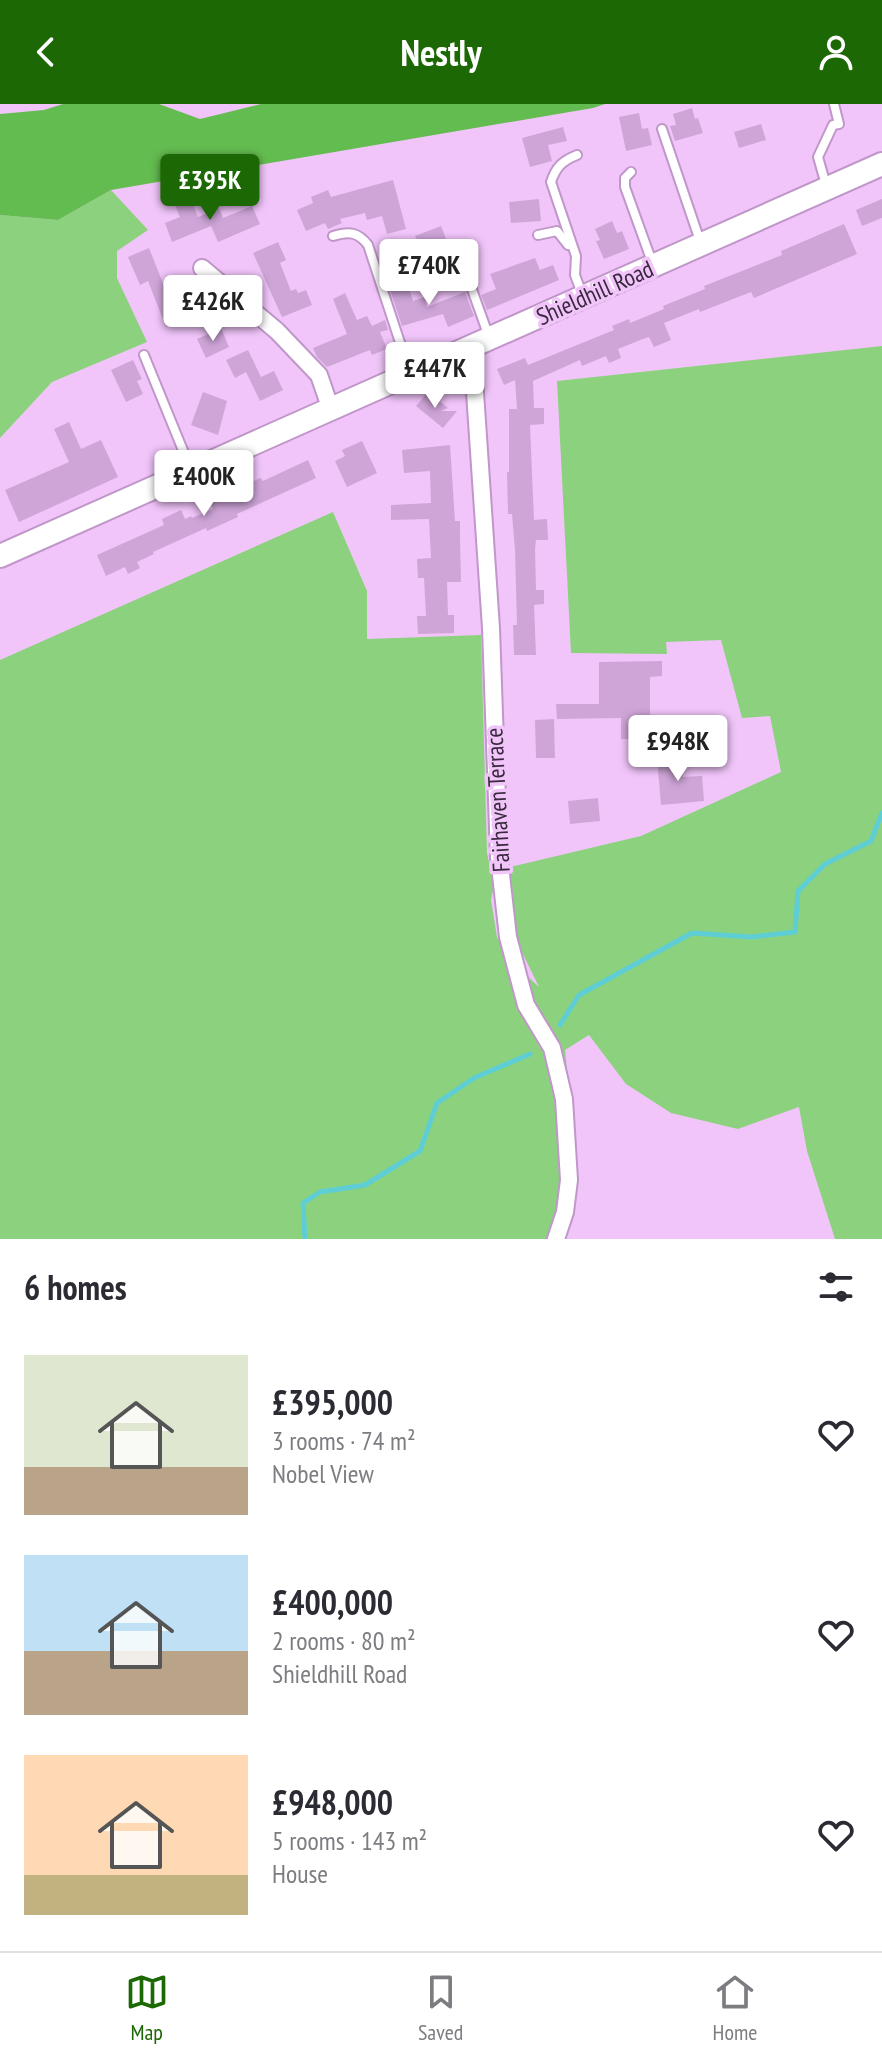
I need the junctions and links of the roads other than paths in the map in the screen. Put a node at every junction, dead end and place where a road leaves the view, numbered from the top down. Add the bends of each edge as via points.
1 (834, 104) edge
2 (662, 129) dead end
3 (577, 155) dead end
4 (882, 164) edge
5 (631, 172) dead end
6 (828, 189) junction
7 (538, 235) dead end
8 (333, 236) dead end
9 (702, 246) junction
10 (654, 267) junction
11 (202, 268) dead end
12 (469, 281) dead end
13 (580, 300) junction
14 (481, 344) junction
15 (144, 355) dead end
16 (410, 375) junction
17 (331, 410) junction
18 (191, 471) junction
19 (0, 556) edge
20 (556, 1239) edge

1 - 6 lane via 839,124 833,125 818,157
2 - 9 lane
3 - 13 lane via 563,161 551,182 576,256
4 - 6 main road, Shieldhill Road
5 - 10 lane via 625,187
6 - 9 main road, Shieldhill Road
7 - 13 lane via 557,231 564,238
8 - 16 lane via 347,232 368,245
9 - 10 main road, Shieldhill Road
10 - 13 main road, Shieldhill Road
11 - 17 street via 277,331 319,375
12 - 14 lane
13 - 14 main road, Shieldhill Road
14 - 16 main road, Shieldhill Road
14 - 20 street, Fairhaven Terrace via 499,857 508,937 526,1005 552,1048 564,1099 569,1180
15 - 18 lane
16 - 17 main road, Shieldhill Road
17 - 18 main road, Shieldhill Road
18 - 19 main road, Shieldhill Road

